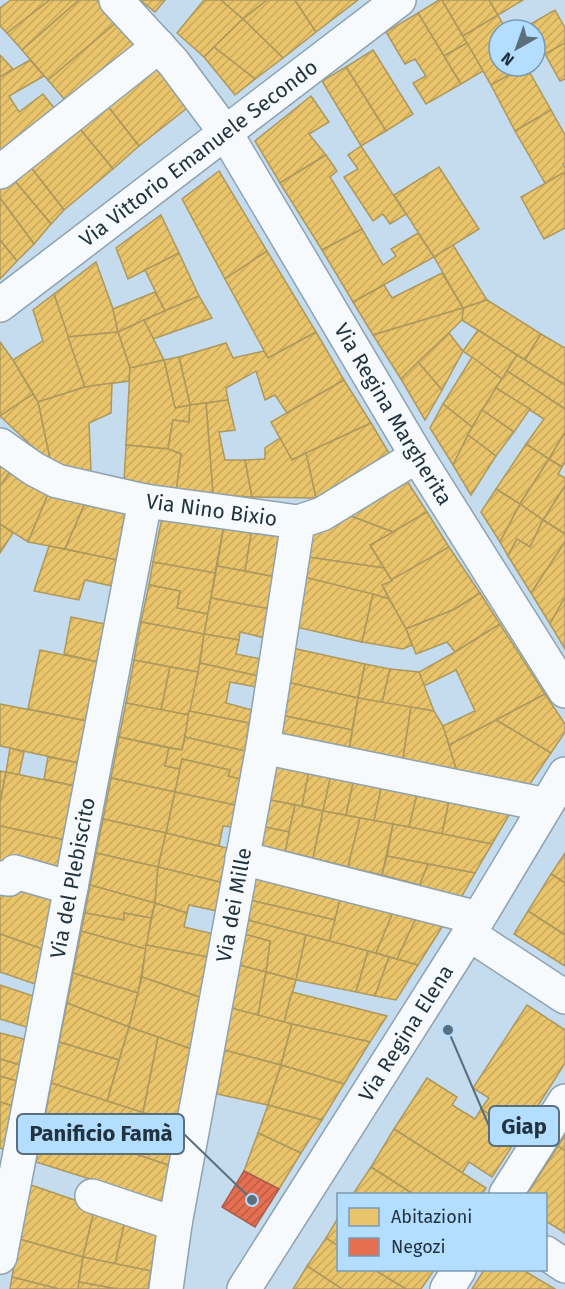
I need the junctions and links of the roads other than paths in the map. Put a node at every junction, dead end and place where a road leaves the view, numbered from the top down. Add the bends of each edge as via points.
1 (116, 0) edge
2 (399, 0) edge
3 (159, 46) junction
4 (225, 132) junction
5 (0, 172) edge
6 (0, 306) edge
7 (0, 445) edge
8 (417, 456) junction
9 (145, 501) junction
10 (298, 522) junction
11 (565, 691) edge
12 (263, 747) junction
13 (565, 774) edge
14 (546, 805) junction
15 (242, 858) junction
16 (0, 878) edge
17 (71, 888) junction
18 (474, 926) junction
19 (565, 997) edge
20 (565, 1101) edge
21 (8, 1166) edge
22 (507, 1193) edge
23 (92, 1196) dead end
24 (175, 1224) junction
25 (547, 1254) edge
26 (0, 1257) edge
27 (565, 1266) edge
28 (458, 1271) edge
29 (166, 1289) edge
30 (244, 1289) edge
31 (447, 1289) edge

1 - 3 street, Via Regina Margherita
2 - 4 street, Via Vittorio Emanuele Secondo
3 - 4 street, Via Regina Margherita
3 - 5 street
4 - 6 street, Via Vittorio Emanuele Secondo
4 - 8 street, Via Regina Margherita
7 - 9 street, Via Nino Bixio via 57,481
8 - 10 street, Via Nino Bixio via 322,514
8 - 11 street, Via Regina Margherita
9 - 10 street, Via Nino Bixio
9 - 17 street, Via del Plebiscito
10 - 12 street, Via dei Mille
12 - 14 street
12 - 15 street, Via dei Mille
13 - 14 street, Via Regina Elena
14 - 18 street, Via Regina Elena
15 - 18 street
15 - 24 street, Via dei Mille
16 - 17 street via 9,879 15,872
17 - 21 street, Via del Plebiscito
18 - 19 street
18 - 30 street, Via Regina Elena
20 - 22 street
21 - 26 street, Via del Plebiscito
23 - 24 street
24 - 29 street, Via dei Mille
25 - 27 street
28 - 31 street

